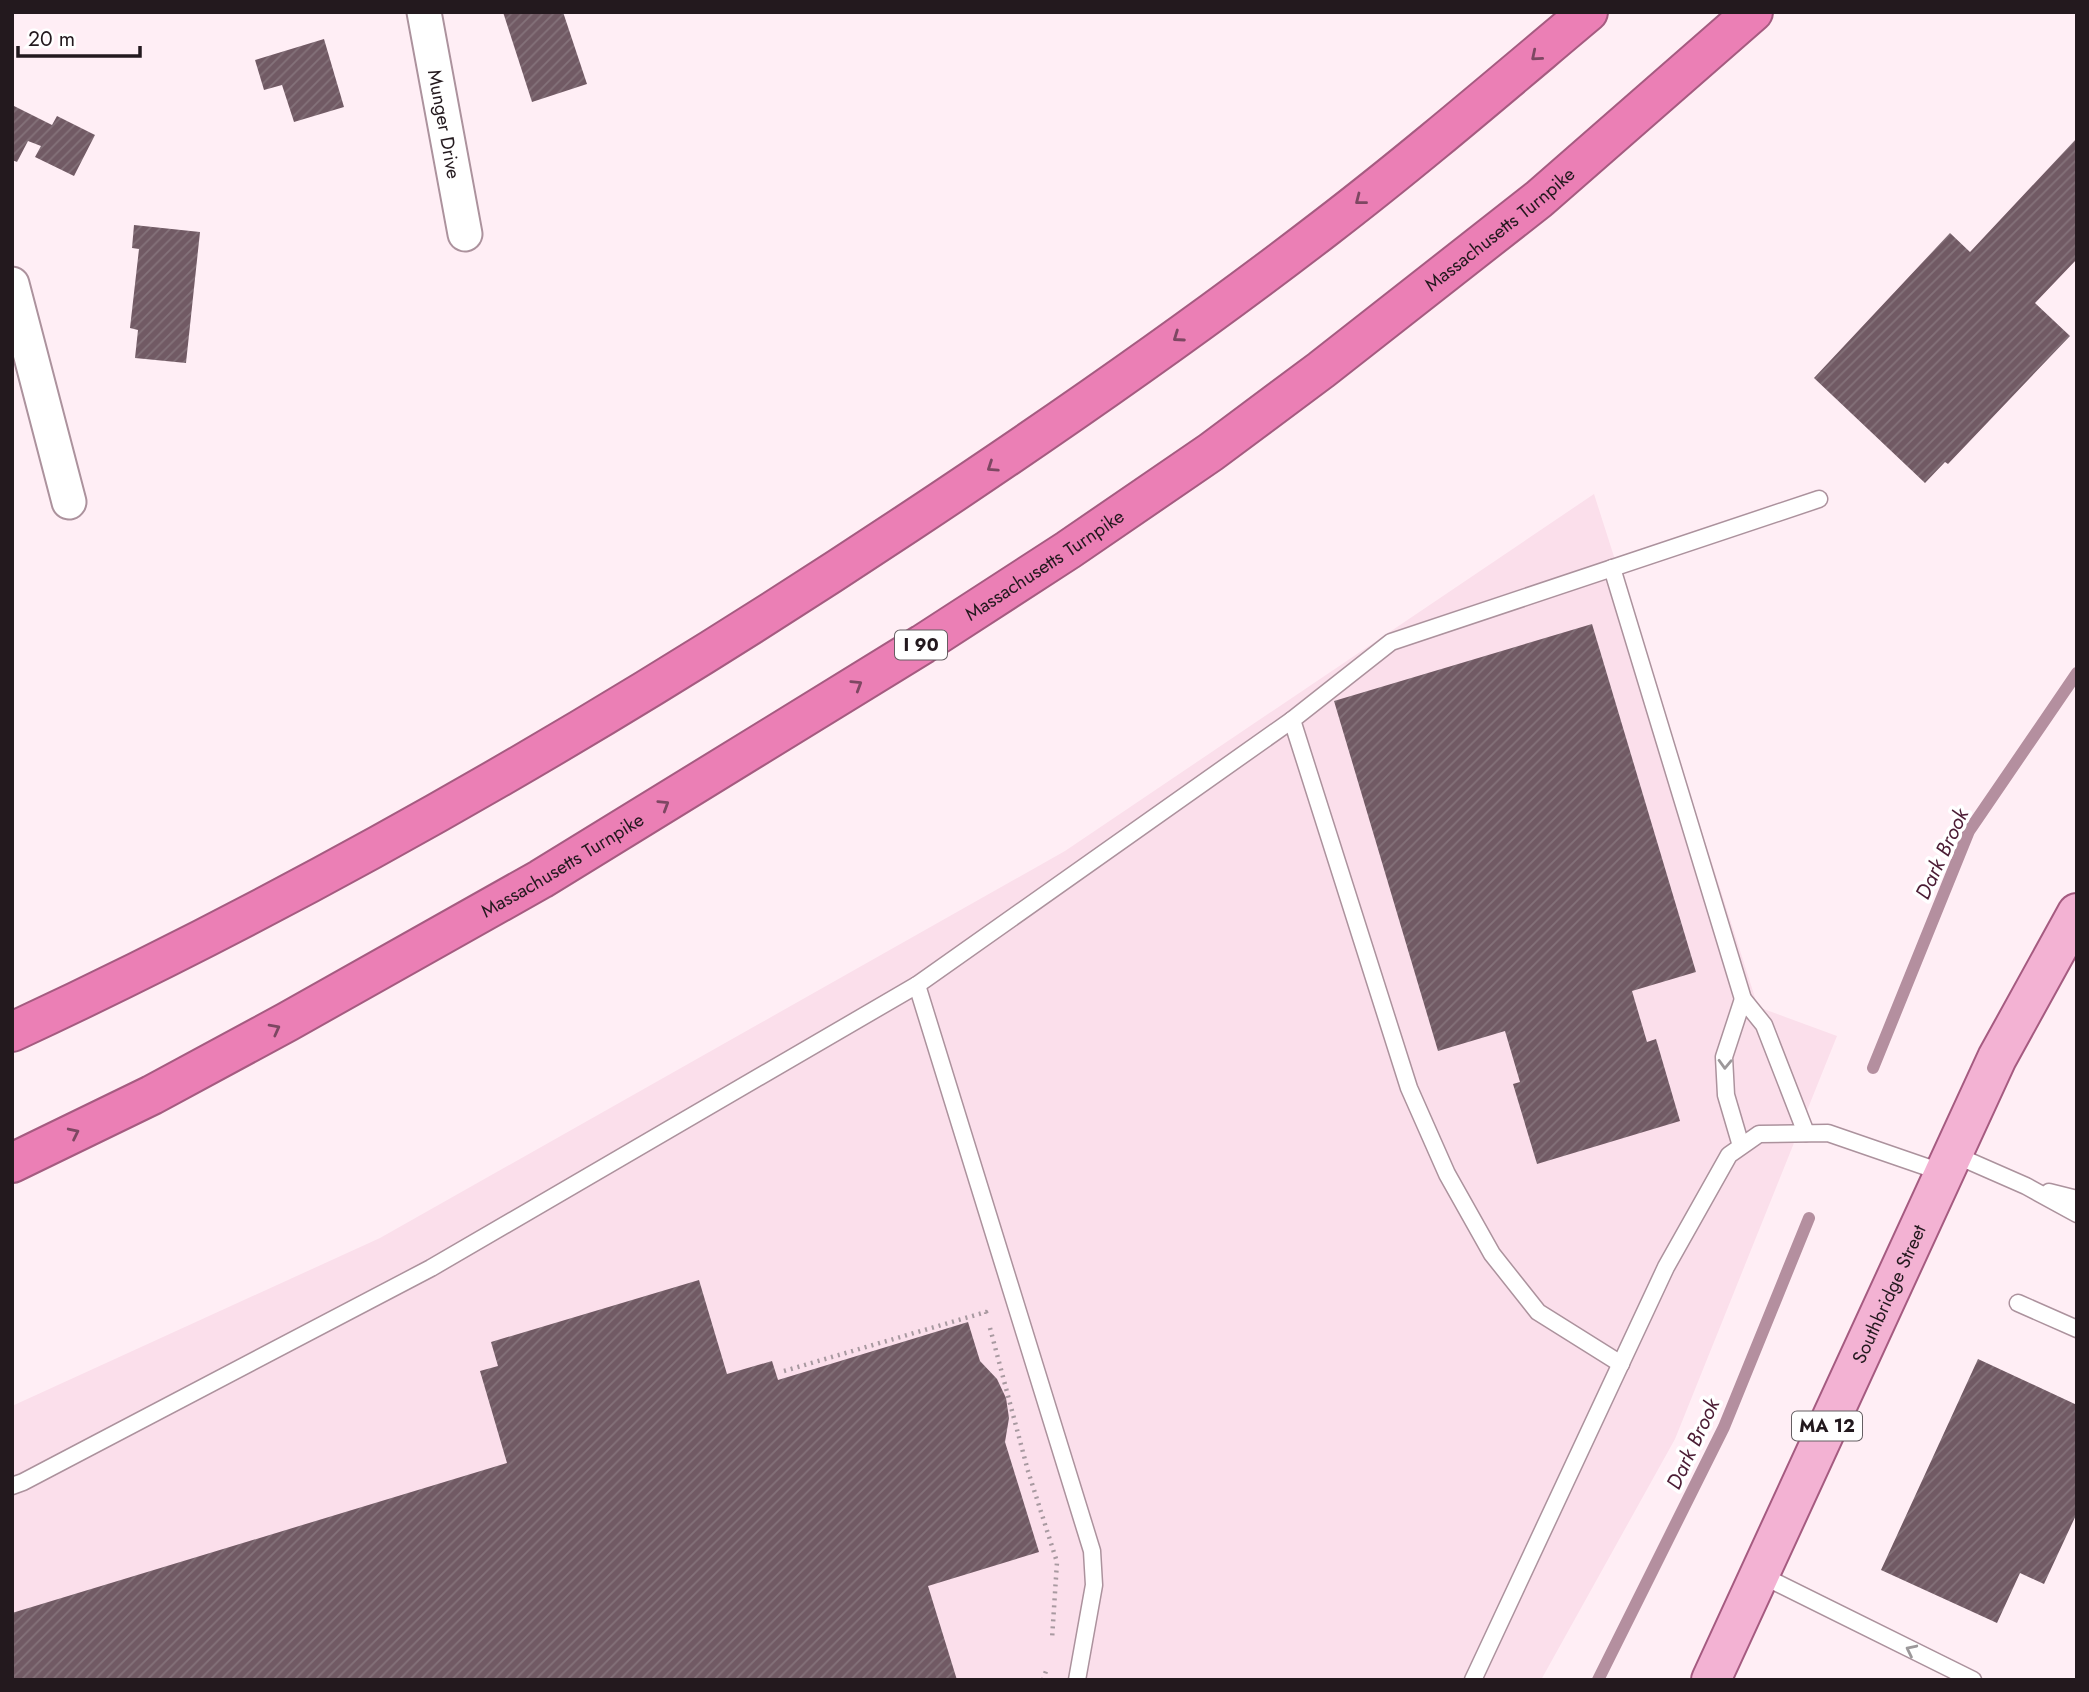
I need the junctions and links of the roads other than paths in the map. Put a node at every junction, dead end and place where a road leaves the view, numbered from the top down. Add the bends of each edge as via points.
1 (424, 12) edge
2 (1588, 12) edge
3 (1753, 12) edge
4 (465, 234) dead end
5 (12, 284) edge
6 (1819, 499) dead end
7 (69, 502) dead end
8 (1612, 568) junction
9 (1292, 720) junction
10 (2077, 913) edge
11 (917, 985) junction
12 (1743, 999) junction
13 (12, 1032) edge
14 (1806, 1133) junction
15 (1741, 1146) junction
16 (12, 1163) edge
17 (1949, 1163) junction
18 (2026, 1186) junction
19 (2077, 1199) edge
20 (2077, 1214) edge
21 (2018, 1303) dead end
22 (2077, 1329) edge
23 (1621, 1364) junction
24 (12, 1486) edge
25 (1759, 1574) junction
26 (1077, 1680) edge
27 (1474, 1680) edge
28 (1711, 1680) edge
29 (1973, 1680) edge

1 - 4 street, Munger Drive
2 -> 13 highway via 1436,140 1212,313 977,477 741,633 592,724 345,863
16 -> 3 highway, Massachusetts Turnpike / I 90 via 177,1082 541,879 1068,550 1211,452 1518,216
5 - 7 street
6 - 8 lane
8 - 9 lane via 1391,642
8 - 12 lane
9 - 11 lane
9 - 23 lane via 1409,1088 1447,1174 1492,1254 1538,1312
10 - 17 main road, Southbridge Street / MA 12 via 1997,1058
11 - 24 lane via 431,1268
11 - 26 lane via 1092,1551 1094,1585
12 - 14 lane via 1764,1025
12 -> 15 lane via 1724,1056 1726,1095
14 - 15 lane via 1759,1134
14 - 17 lane via 1828,1133
15 - 23 lane via 1729,1155 1666,1267
17 - 18 lane
17 - 25 main road, Southbridge Street / MA 12
18 - 19 lane
18 - 20 lane
21 - 22 lane
23 - 27 lane
25 - 28 main road, Southbridge Street / MA 12
29 -> 25 lane

